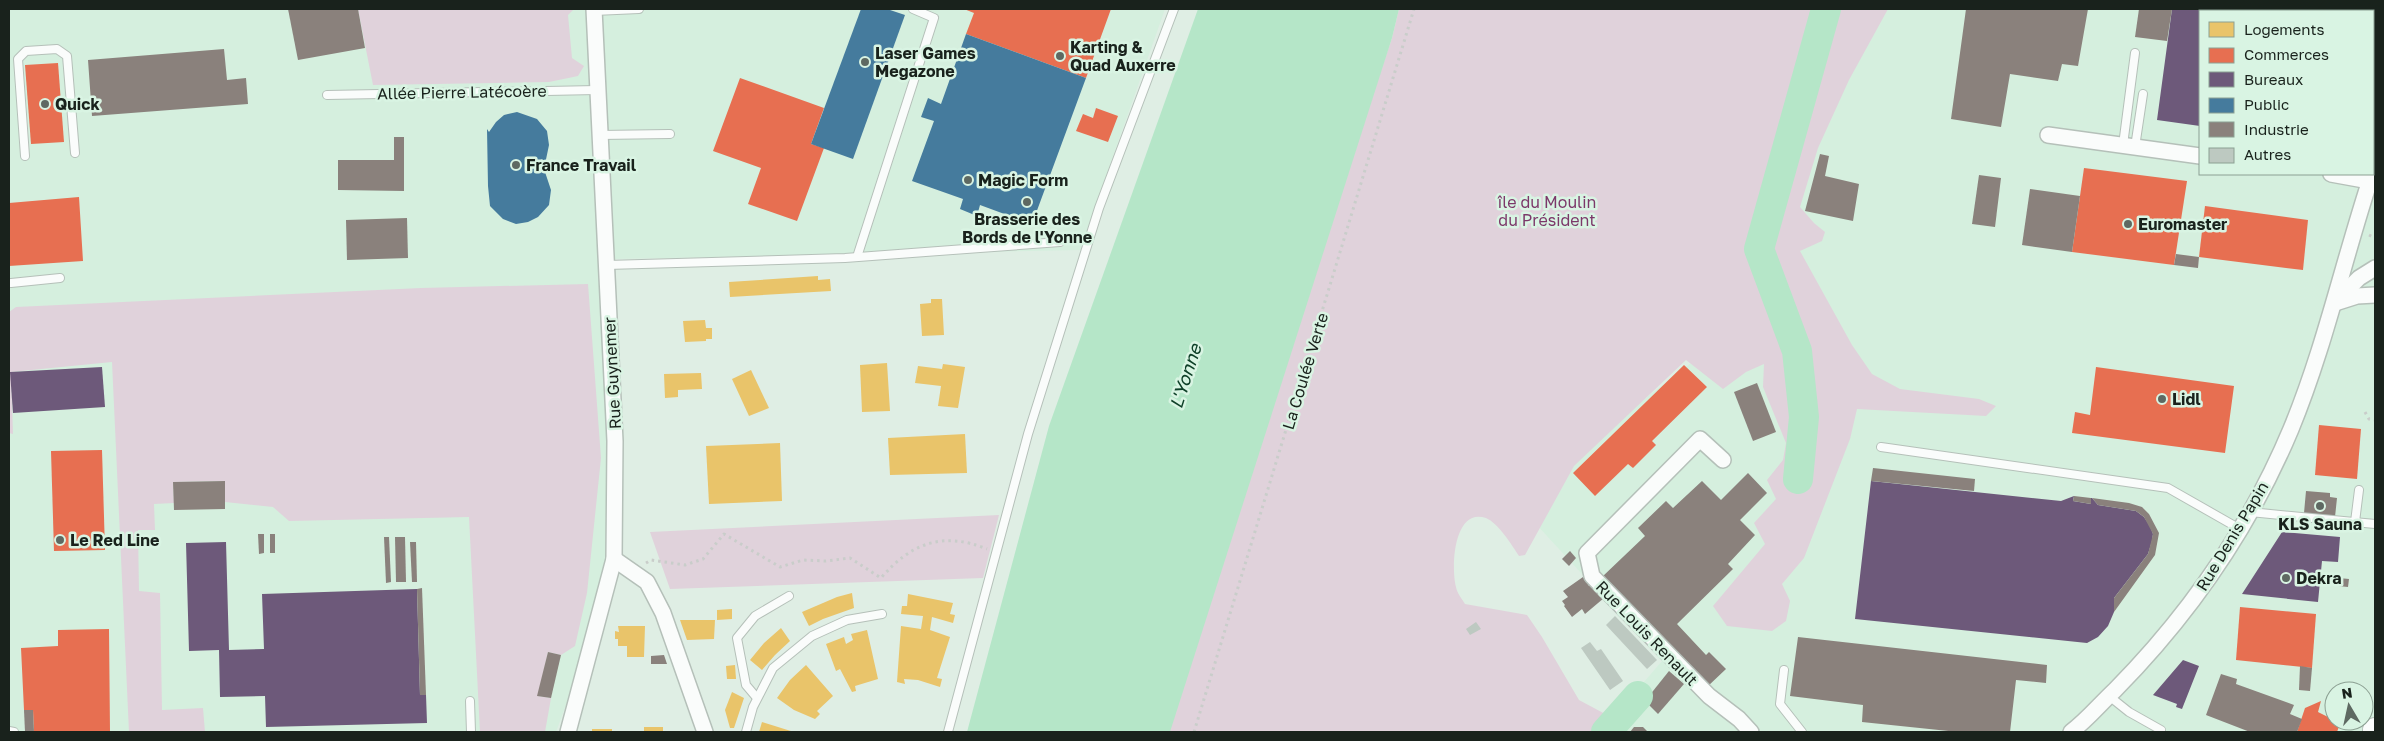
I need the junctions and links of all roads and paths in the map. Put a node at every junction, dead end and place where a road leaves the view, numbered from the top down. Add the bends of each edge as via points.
1 (639, 9) edge
2 (913, 9) edge
3 (1174, 9) edge
4 (1414, 9) edge
5 (594, 10) edge
6 (2135, 53) dead end
7 (597, 90) junction
8 (2143, 94) dead end
9 (327, 95) dead end
10 (670, 134) dead end
11 (600, 135) junction
12 (2048, 135) dead end
13 (2129, 146) junction
14 (75, 153) dead end
15 (25, 156) dead end
16 (2199, 156) edge
17 (2351, 175) edge
18 (2372, 177) edge
19 (1060, 242) dead end
20 (857, 257) junction
21 (607, 265) junction
22 (2375, 268) edge
23 (60, 278) dead end
24 (10, 283) edge
25 (2375, 295) edge
26 (2334, 303) junction
27 (2365, 412) dead end
28 (2375, 420) edge
29 (1881, 447) dead end
30 (1723, 460) dead end
31 (2359, 490) dead end
32 (2250, 512) junction
33 (2355, 522) junction
34 (2375, 524) edge
35 (2240, 529) junction
36 (995, 553) junction
37 (614, 559) junction
38 (633, 572) junction
39 (789, 596) dead end
40 (882, 614) dead end
41 (1784, 670) dead end
42 (2109, 696) junction
43 (757, 698) junction
44 (470, 702) dead end
45 (2161, 730) dead end
46 (9, 731) edge
47 (14, 732) edge
48 (471, 732) edge
49 (568, 732) edge
50 (705, 732) edge
51 (746, 732) edge
52 (948, 732) edge
53 (1194, 732) edge
54 (1751, 732) edge
55 (1802, 732) edge
56 (2071, 732) edge

1 - 5 lane
2 - 20 lane via 934,18
3 - 36 lane via 1099,208 1028,434
4 - 53 path, La Coulée Verte
5 - 7 street, Rue Guynemer
6 - 13 lane
7 - 9 lane, Allée Pierre Latécoère
7 - 11 street, Rue Guynemer
8 - 13 lane
10 - 11 lane
11 - 21 street, Rue Guynemer
12 - 13 street
13 - 16 street
14 - 15 lane via 66,56 58,49 26,51 18,59
17 - 18 street
18 - 26 street, Rue Denis Papin
19 - 20 lane
20 - 21 lane
21 - 37 street, Rue Guynemer via 615,441
22 - 26 street, Rue Denis Papin via 2359,278
23 - 24 lane
25 - 26 street
26 - 32 street, Rue Denis Papin via 2291,429
27 - 28 path via 2369,419
29 - 35 lane via 2168,488
30 - 54 street, Rue Louis Renault via 1700,439 1587,553 1592,576 1709,696
31 - 33 lane
32 - 33 lane
32 - 35 street, Rue Denis Papin
33 - 34 lane
35 - 42 street, Rue Denis Papin via 2205,587 2143,662
36 - 38 path via 972,543 939,540 912,550 893,564 882,578 850,558 803,560 780,568 724,534 704,559 685,565 651,560
36 - 52 lane
37 - 38 street
37 - 49 street, Rue Guynemer
38 - 50 street via 648,582 663,614
39 - 43 lane via 755,616 738,638 746,685
40 - 43 lane via 847,620 812,636 774,668
41 - 55 lane via 1780,704
42 - 45 lane
42 - 56 street, Rue Denis Papin
43 - 51 lane
44 - 48 lane
46 - 47 lane

